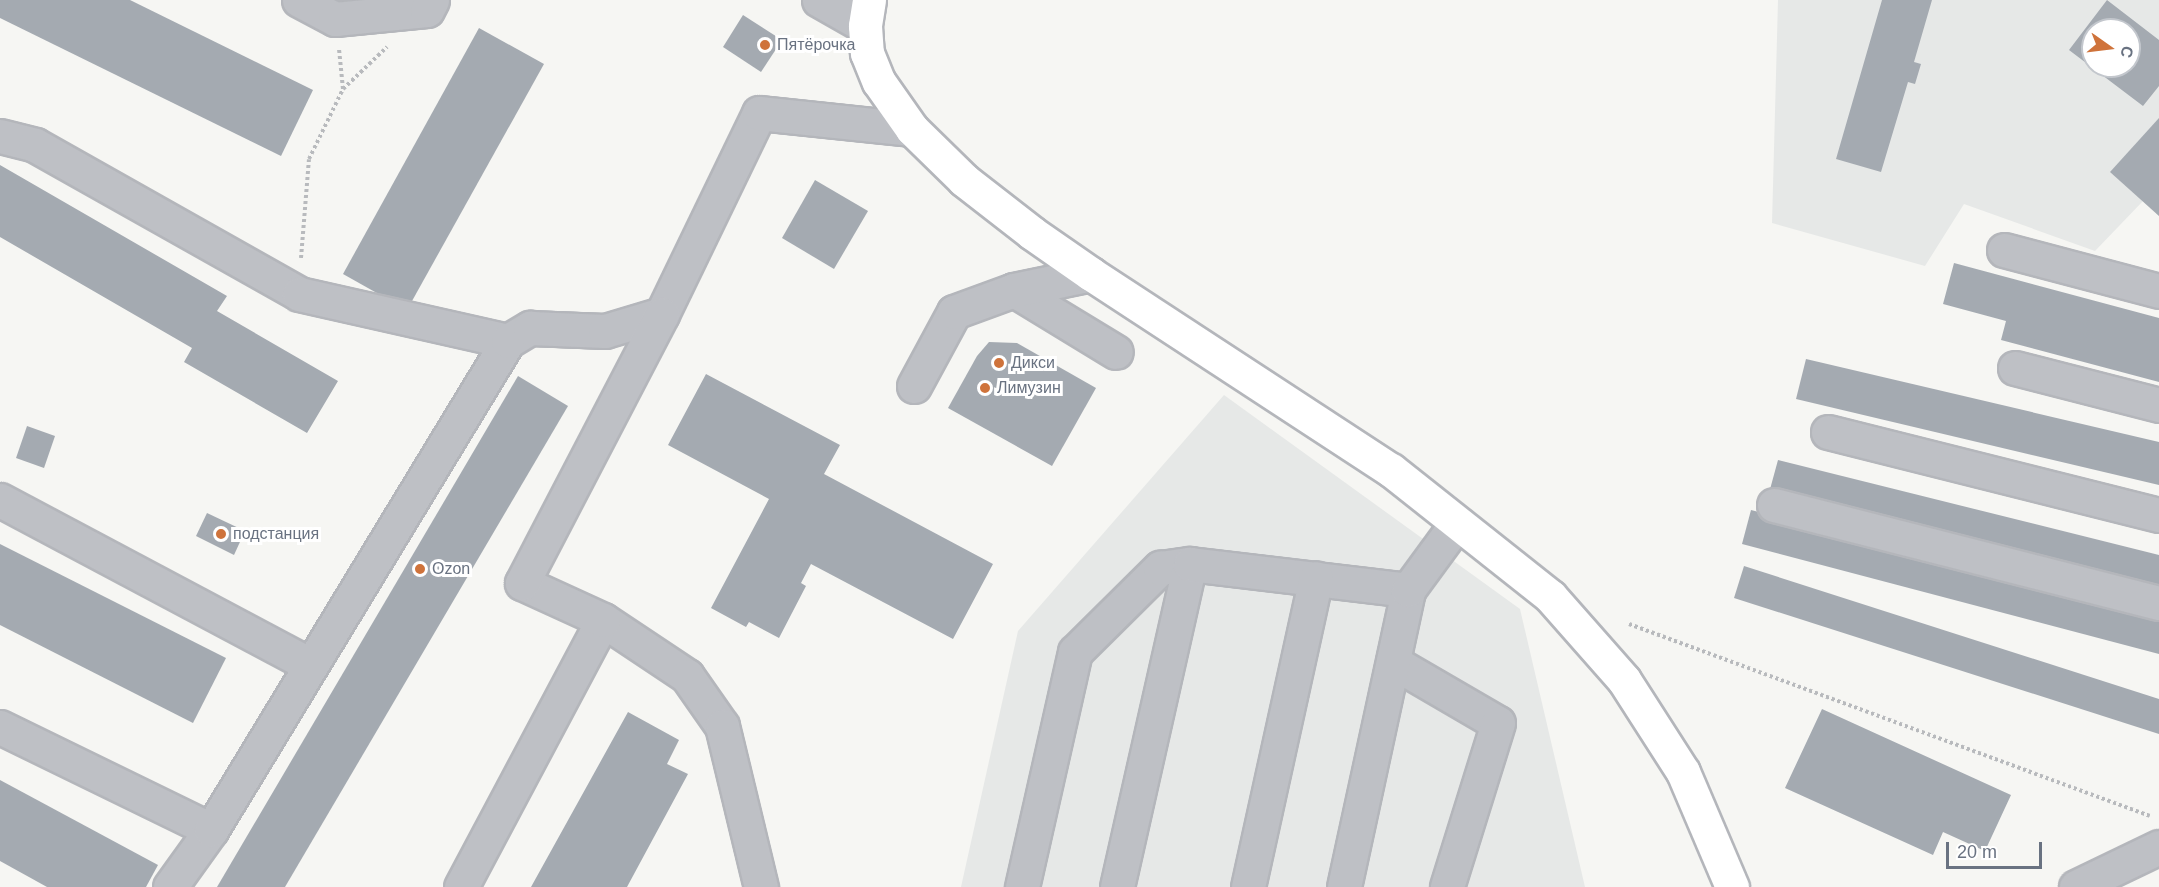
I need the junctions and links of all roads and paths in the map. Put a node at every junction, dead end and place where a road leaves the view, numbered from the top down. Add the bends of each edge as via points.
1 (299, 0) edge
2 (432, 0) edge
3 (819, 0) edge
4 (867, 13) edge
5 (335, 19) junction
6 (912, 129) junction
7 (0, 136) edge
8 (2004, 250) dead end
9 (1091, 274) junction
10 (1014, 290) junction
11 (2159, 291) edge
12 (299, 294) junction
13 (662, 314) junction
14 (508, 341) junction
15 (1116, 351) dead end
16 (2015, 368) dead end
17 (914, 386) dead end
18 (2159, 405) edge
19 (1828, 432) dead end
20 (0, 500) edge
21 (1774, 505) dead end
22 (2159, 515) edge
23 (1457, 523) junction
24 (1190, 564) junction
25 (1316, 578) junction
26 (1408, 590) junction
27 (2159, 603) edge
28 (603, 620) junction
29 (1629, 624) dead end
30 (1393, 662) junction
31 (310, 665) junction
32 (0, 727) edge
33 (2159, 819) edge
34 (211, 830) junction
35 (2159, 847) edge
36 (170, 887) edge
37 (461, 887) edge
38 (761, 887) edge
39 (1022, 887) edge
40 (1117, 887) edge
41 (1248, 887) edge
42 (1344, 887) edge
43 (1447, 887) edge
44 (1732, 887) edge
45 (2076, 887) edge

1 - 5 street
2 - 5 street via 427,10
3 - 4 street
4 - 6 main road via 867,53 879,82
5 - 12 path via 343,89 309,159
6 - 9 main road via 964,180
6 - 13 street via 759,113
7 - 12 street via 35,145
8 - 11 street
9 - 10 street
9 - 23 main road via 1391,471
10 - 15 street
10 - 17 street via 954,312
12 - 14 street
13 - 14 street via 605,331 530,328
13 - 28 street via 522,583
14 - 31 street
16 - 18 street
19 - 22 street
20 - 31 street
21 - 27 street
23 - 26 street
23 - 44 main road via 1550,596 1624,680 1683,772
24 - 25 street
24 - 39 street via 1160,568 1075,652
24 - 40 street
25 - 26 street
25 - 41 street
26 - 30 street
28 - 37 street
28 - 38 street via 687,676 722,726
29 - 33 path
30 - 42 street
30 - 43 street via 1498,723
31 - 34 street
32 - 34 street
34 - 36 street
35 - 45 street

